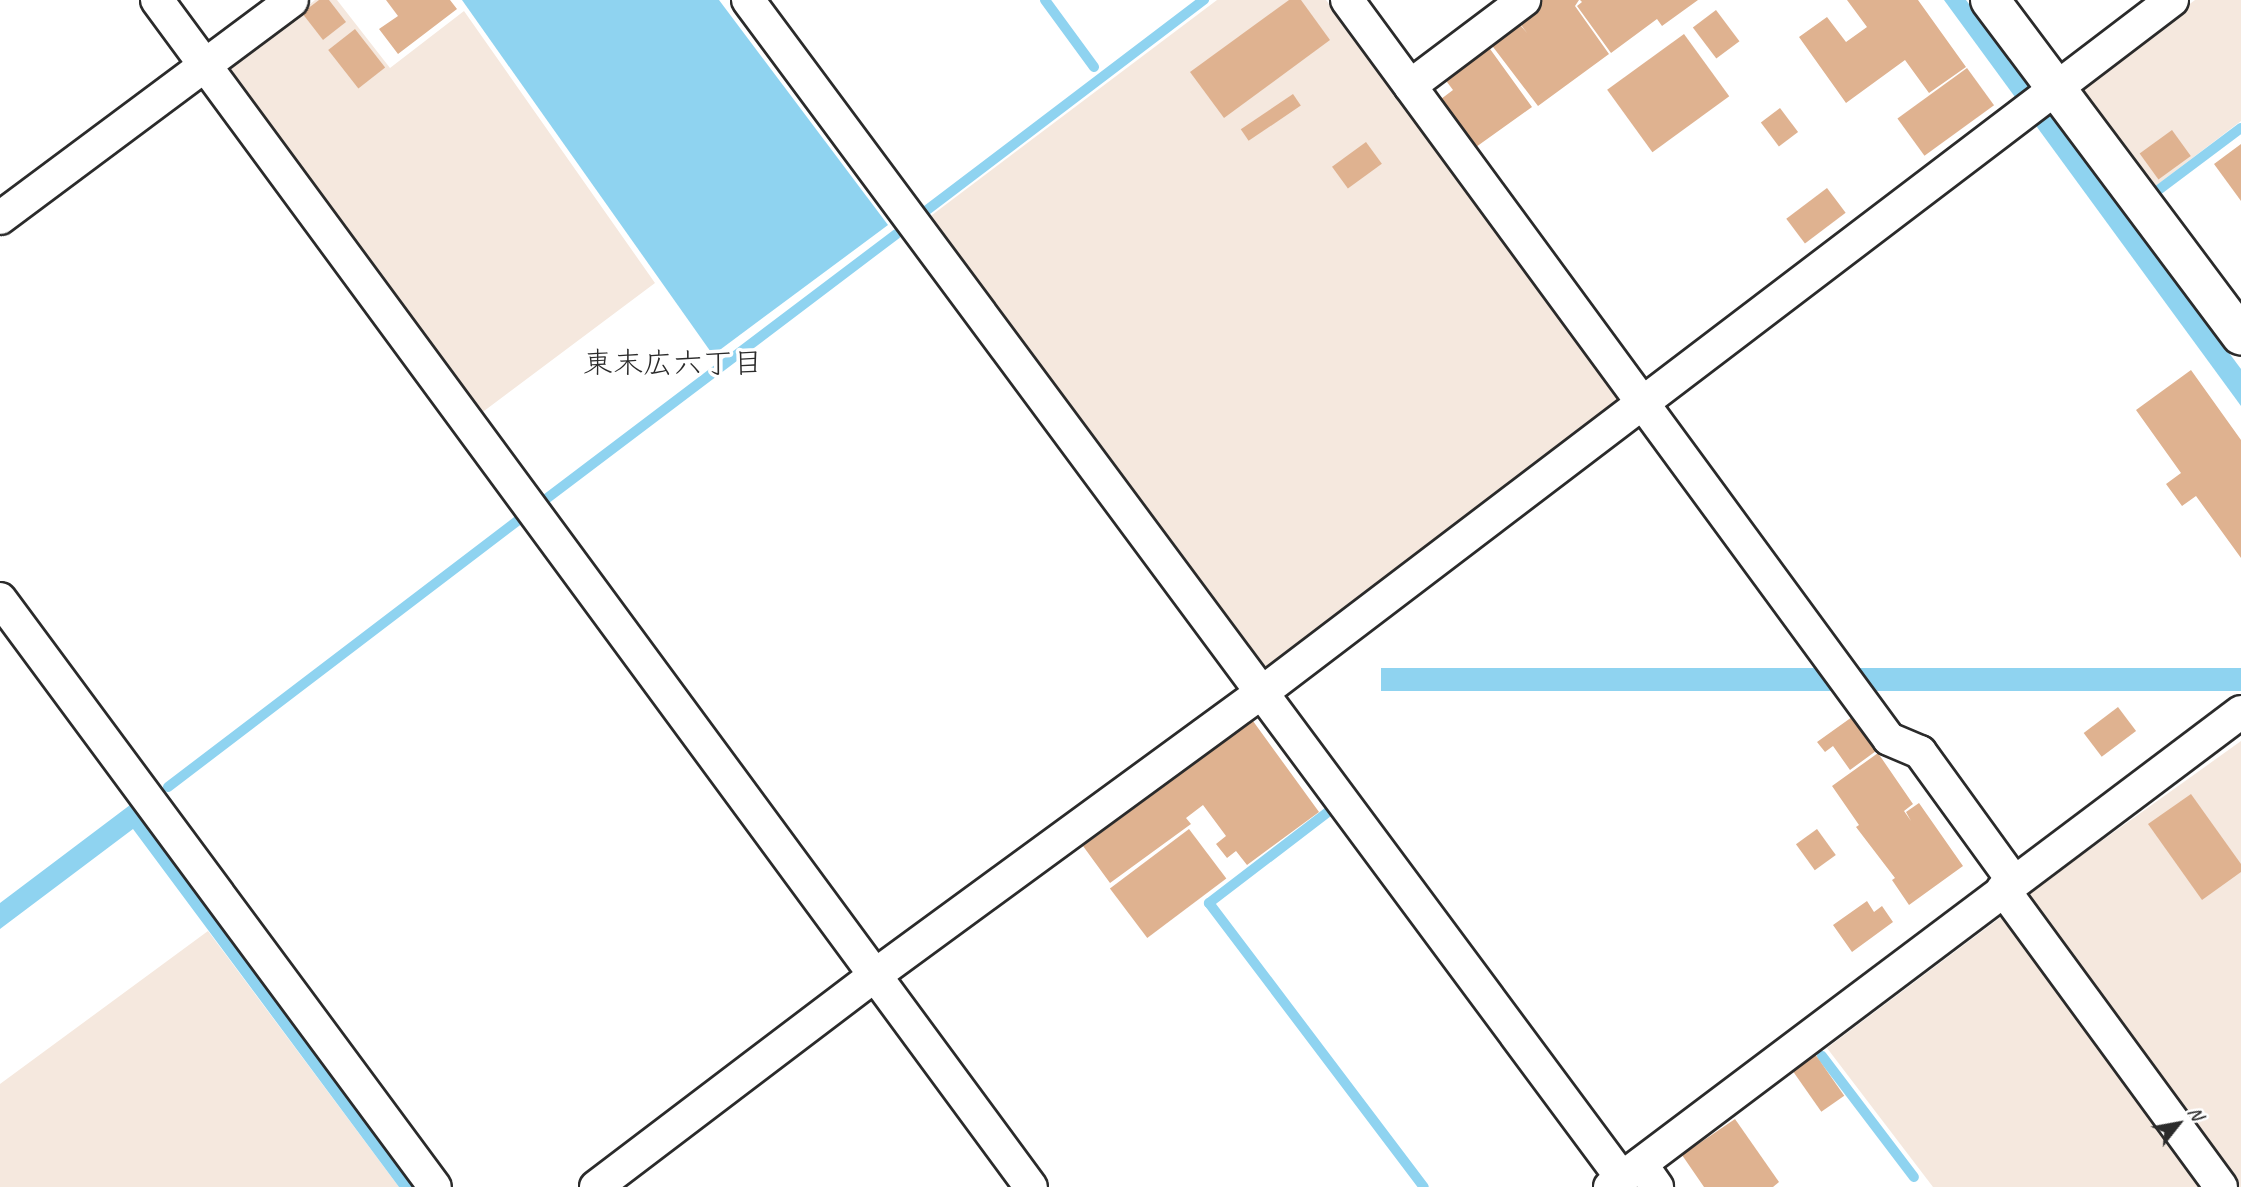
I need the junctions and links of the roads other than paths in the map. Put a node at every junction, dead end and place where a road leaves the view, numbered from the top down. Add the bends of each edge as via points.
1 (157, 0) edge
2 (292, 0) edge
3 (748, 0) edge
4 (1347, 0) edge
5 (1524, 0) edge
6 (1990, 0) edge
7 (2172, 0) edge
8 (206, 64) junction
9 (1410, 86) junction
10 (2040, 100) junction
11 (0, 218) edge
12 (2241, 336) edge
13 (1645, 403) junction
14 (0, 599) edge
15 (1264, 691) junction
16 (2241, 712) edge
17 (2004, 874) junction
18 (874, 976) junction
19 (1624, 1172) edge
20 (435, 1187) edge
21 (596, 1187) edge
22 (1031, 1187) edge
23 (2221, 1187) edge

1 - 8 street
2 - 8 street
3 - 15 street
4 - 9 street
5 - 9 street
6 - 10 street
7 - 10 street
8 - 11 street
8 - 18 street
9 - 13 street
10 - 12 street
10 - 13 street
13 - 15 street
13 - 17 street via 1889,739 1920,752
14 - 20 street
15 - 18 street
15 - 19 street
16 - 17 street
17 - 19 street
17 - 23 street
18 - 21 street
18 - 22 street

